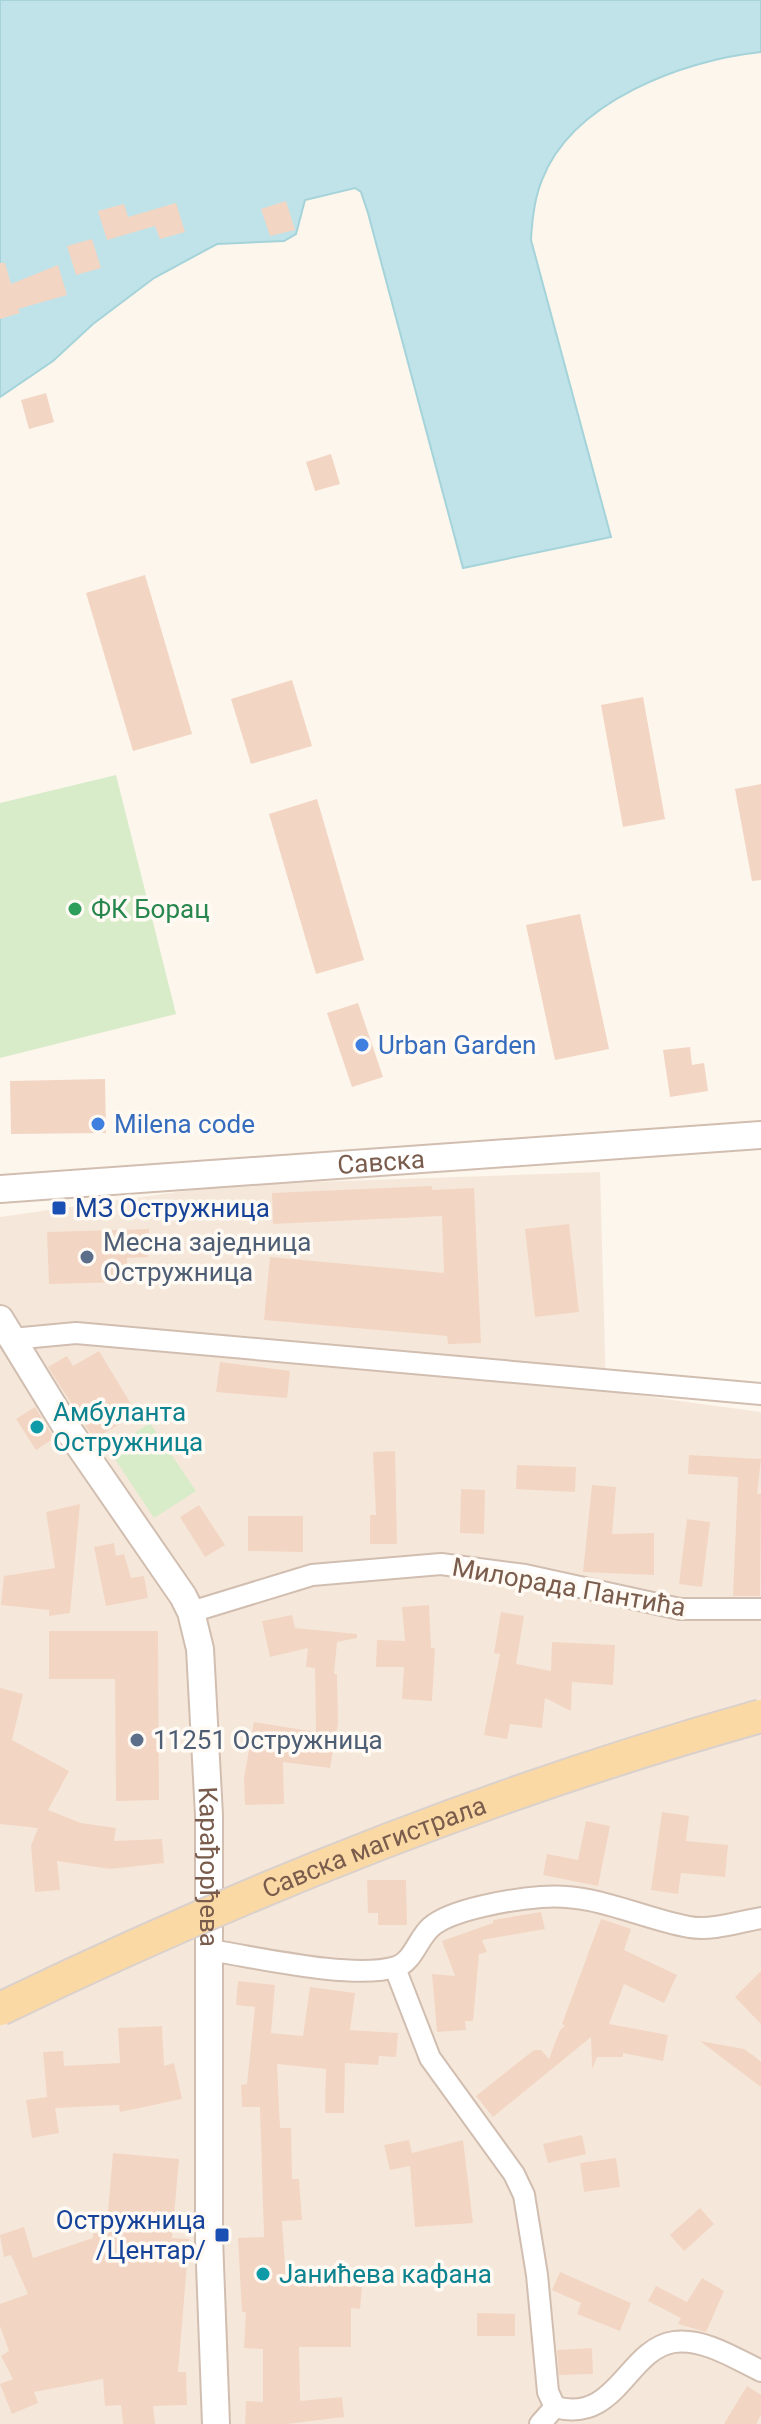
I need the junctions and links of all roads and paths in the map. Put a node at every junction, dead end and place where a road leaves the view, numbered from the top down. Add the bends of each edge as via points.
1 (761, 1135) edge
2 (0, 1189) edge
3 (6, 1329) edge
4 (761, 1394) edge
5 (761, 1609) edge
6 (191, 1612) junction
7 (761, 1716) edge
8 (761, 1918) edge
9 (209, 1950) junction
10 (395, 1968) junction
11 (0, 2009) edge
12 (761, 2371) edge
13 (555, 2407) junction
14 (586, 2421) edge
15 (216, 2424) edge
16 (540, 2424) edge

1 - 2 street, Савска
3 - 4 street
3 - 6 street, Карађорђева
5 - 6 street, Милорада Пантића via 680,1609 525,1575 441,1564 312,1575
6 - 9 street, Карађорђева via 204,1704
7 - 11 main road, Савска магистрала, bridge via 584,1771 349,1856
8 - 10 street via 699,1928 600,1902 542,1897 433,1924 409,1958
9 - 10 street via 338,1969
9 - 15 street, Карађорђева via 209,2238
10 - 13 street via 430,2058 524,2195 548,2392
12 - 14 street via 696,2343 663,2345 652,2351 615,2404
13 - 14 street
13 - 16 street

